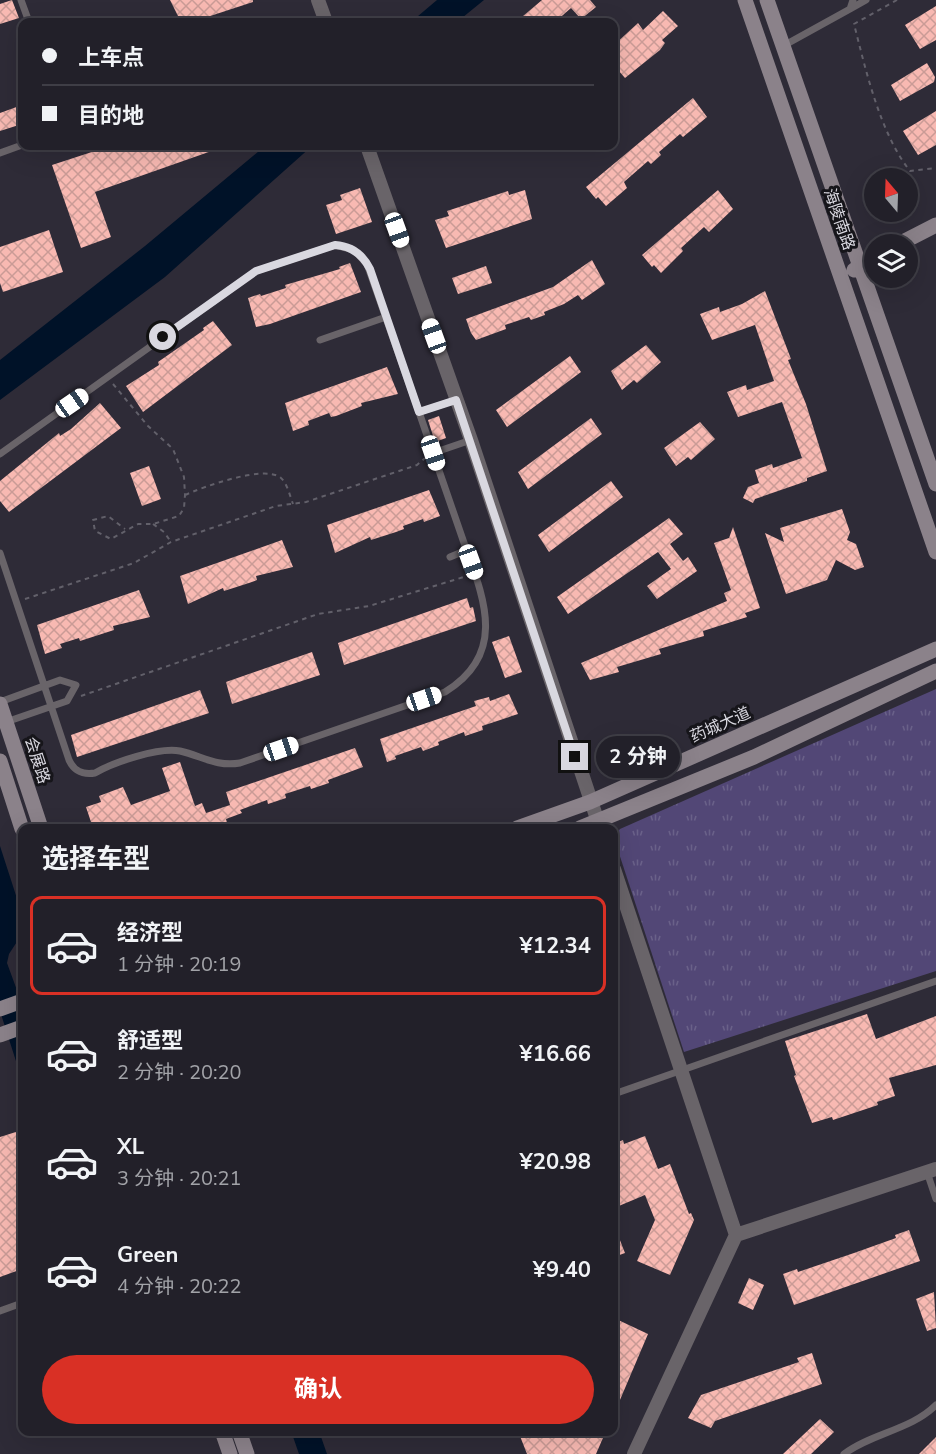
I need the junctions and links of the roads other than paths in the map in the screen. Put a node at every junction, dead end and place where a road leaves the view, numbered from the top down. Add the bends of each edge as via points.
1 (21, 0) edge
2 (318, 0) edge
3 (745, 0) edge
4 (766, 0) edge
5 (853, 0) edge
6 (866, 0) edge
7 (850, 9) junction
8 (27, 18) edge
9 (325, 18) edge
10 (783, 46) junction
11 (18, 146) edge
12 (368, 150) edge
13 (0, 153) edge
14 (936, 225) edge
15 (918, 234) edge
16 (864, 264) edge
17 (860, 266) junction
18 (841, 278) junction
19 (386, 317) junction
20 (320, 340) dead end
21 (456, 400) junction
22 (419, 412) junction
23 (471, 440) junction
24 (433, 453) junction
25 (0, 454) edge
26 (936, 484) edge
27 (467, 550) junction
28 (936, 552) edge
29 (0, 553) edge
30 (450, 557) dead end
31 (936, 649) edge
32 (936, 670) edge
33 (44, 686) junction
34 (0, 703) edge
35 (51, 706) junction
36 (6, 722) junction
37 (0, 761) edge
38 (590, 802) junction
39 (20, 824) edge
40 (40, 824) edge
41 (528, 824) edge
42 (598, 824) edge
43 (600, 824) edge
44 (618, 881) edge
45 (936, 981) edge
46 (18, 1003) edge
47 (0, 1010) edge
48 (18, 1028) edge
49 (0, 1035) edge
50 (681, 1070) junction
51 (618, 1093) edge
52 (931, 1170) edge
53 (936, 1199) edge
54 (736, 1235) junction
55 (18, 1304) edge
56 (0, 1311) edge
57 (936, 1406) edge
58 (224, 1436) edge
59 (241, 1436) edge
60 (230, 1454) edge
61 (247, 1454) edge
62 (634, 1454) edge
63 (844, 1454) edge

1 - 8 lane
2 - 9 street
3 - 18 main road, 海陵南路
4 - 10 main road, 海陵南路
5 - 7 lane
6 - 7 lane
7 - 10 lane
10 - 17 main road, 海陵南路
11 - 13 lane
12 - 21 street
14 - 15 main road
16 - 17 main road
17 - 18 main road
17 - 26 main road, 海陵南路
18 - 28 main road, 海陵南路
19 - 20 lane
19 - 22 lane
19 - 25 lane via 367,264 354,250 335,245 256,271
21 - 22 lane
21 - 23 street
22 - 24 lane
23 - 24 lane
23 - 38 street
24 - 27 lane
27 - 30 lane
27 - 35 lane via 486,603 486,629 476,660 456,685 445,692 240,763 218,764 165,749 95,773 80,773 69,760
29 - 33 lane
31 - 38 main road, 药城大道
32 - 43 main road via 754,757
33 - 34 lane
33 - 35 lane
33 - 35 lane via 60,680 76,685 67,701
34 - 36 main road, 会展路
35 - 36 lane
36 - 40 main road, 会展路
37 - 39 main road
38 - 41 main road, 药城大道
38 - 42 street
44 - 50 street
45 - 50 lane
46 - 47 main road
48 - 49 main road
50 - 51 lane
50 - 54 street
52 - 53 lane
52 - 54 street
54 - 62 street
55 - 56 lane
57 - 63 lane via 924,1417 859,1443
58 - 60 main road
59 - 61 main road

